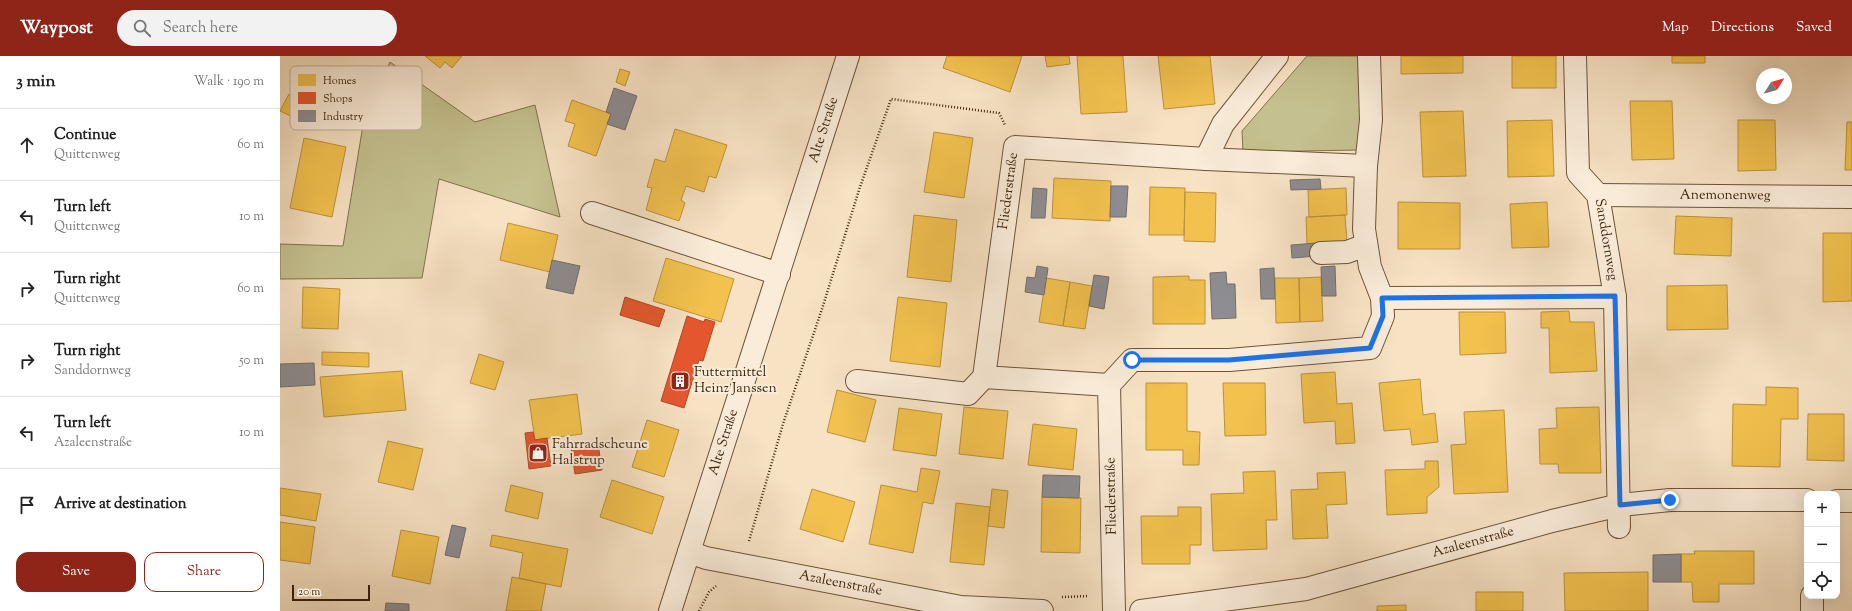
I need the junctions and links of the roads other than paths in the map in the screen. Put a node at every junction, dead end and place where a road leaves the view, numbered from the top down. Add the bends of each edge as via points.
1 (848, 56) edge
2 (1277, 56) edge
3 (1369, 56) edge
4 (1575, 56) edge
5 (1206, 159) junction
6 (1366, 166) junction
7 (1598, 195) junction
8 (1852, 197) edge
9 (592, 213) dead end
10 (1366, 245) junction
11 (1321, 254) dead end
12 (779, 274) junction
13 (1615, 296) junction
14 (1382, 298) junction
15 (984, 377) junction
16 (857, 381) dead end
17 (1109, 385) junction
18 (1804, 500) edge
19 (1840, 500) edge
20 (1852, 501) edge
21 (1620, 505) junction
22 (1619, 527) dead end
23 (689, 552) junction
24 (1812, 599) edge
25 (670, 611) edge
26 (1042, 611) edge
27 (1114, 611) edge
28 (1141, 611) edge
29 (1812, 611) edge

1 - 12 street, Alte Straße
2 - 5 street via 1223,124
3 - 6 street via 1371,120
4 - 7 street, Sanddornweg via 1578,173
5 - 6 street, Fliederstraße
5 - 15 street, Fliederstraße via 1015,147
6 - 10 street
7 - 8 street, Anemonenweg
7 - 13 street, Sanddornweg
9 - 12 street
10 - 11 street via 1347,252
10 - 14 street via 1370,268
12 - 23 street, Alte Straße
13 - 14 street
13 - 21 street, Sanddornweg
14 - 17 street via 1383,316 1370,348 1229,360 1132,360
15 - 16 street via 968,394
15 - 17 street
17 - 27 street, Fliederstraße
18 - 21 street, Azaleenstraße via 1670,500
19 - 20 street
21 - 22 street, Sanddornweg
21 - 28 street, Azaleenstraße via 1552,521 1306,590
23 - 25 street, Alte Straße
23 - 26 street, Azaleenstraße via 706,558 961,607
24 - 29 street

